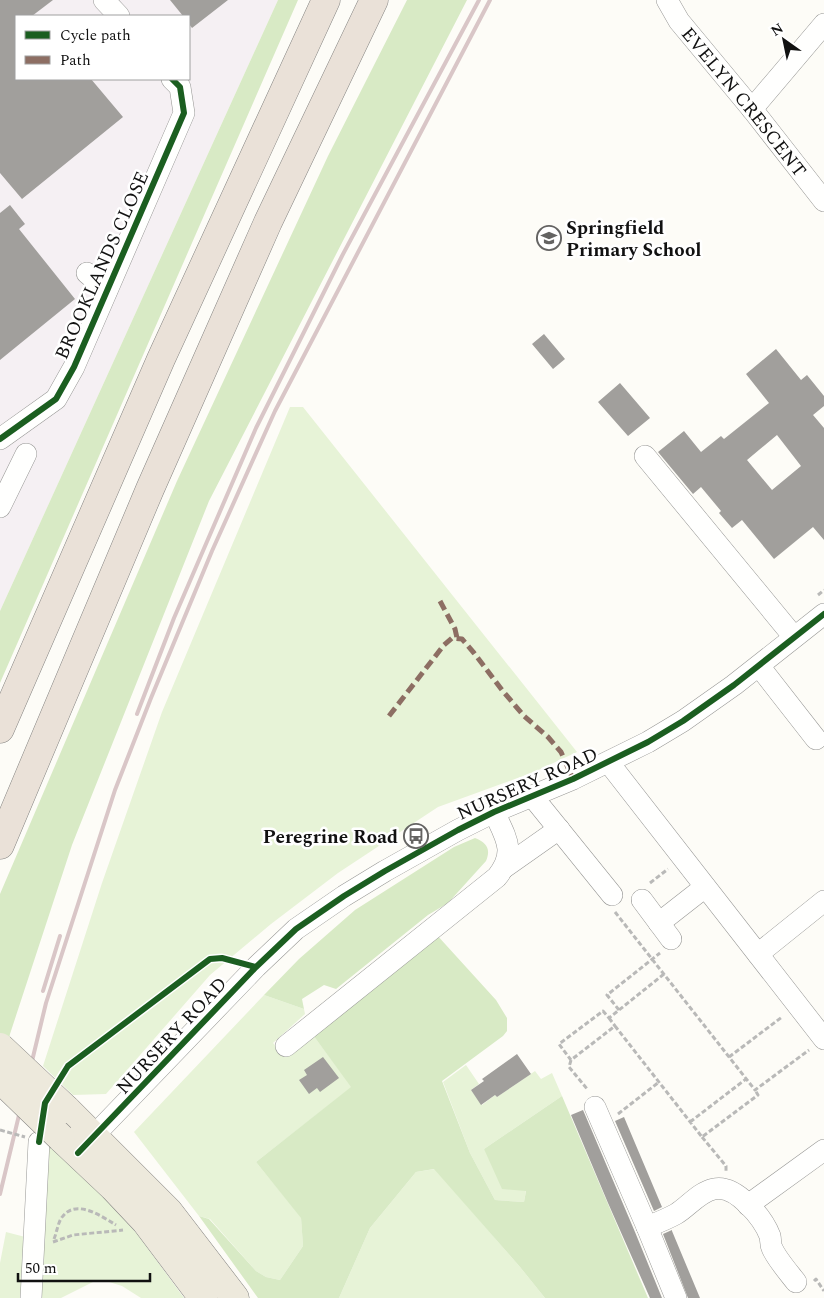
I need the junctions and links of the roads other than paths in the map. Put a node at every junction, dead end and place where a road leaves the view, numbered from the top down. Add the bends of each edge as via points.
1 (104, 0) edge
2 (326, 0) edge
3 (374, 0) edge
4 (666, 0) edge
5 (118, 15) edge
6 (820, 36) edge
7 (173, 80) edge
8 (752, 109) junction
9 (824, 200) edge
10 (87, 273) dead end
11 (107, 290) junction
12 (0, 439) edge
13 (26, 454) dead end
14 (645, 456) dead end
15 (0, 508) edge
16 (823, 616) edge
17 (794, 637) junction
18 (759, 666) junction
19 (0, 728) edge
20 (816, 739) dead end
21 (609, 763) junction
22 (532, 796) junction
23 (494, 812) junction
24 (559, 829) junction
25 (0, 845) edge
26 (505, 867) junction
27 (706, 887) junction
28 (612, 895) dead end
29 (642, 900) dead end
30 (824, 901) edge
31 (758, 954) junction
32 (824, 1039) edge
33 (286, 1046) dead end
34 (0, 1047) edge
35 (0, 1079) edge
36 (599, 1115) road end
37 (59, 1141) junction
38 (824, 1150) edge
39 (748, 1205) junction
40 (647, 1227) junction
41 (796, 1282) dead end
42 (31, 1298) edge
43 (204, 1298) edge
44 (235, 1298) edge
45 (676, 1298) edge

1 - 5 street
2 - 19 highway via 161,359
3 - 25 highway via 268,222 169,444
4 - 8 street, EVELYN CRESCENT via 679,21
6 - 8 street
7 - 11 street, BROOKLANDS CLOSE via 180,87 184,113
8 - 9 street, EVELYN CRESCENT
10 - 11 street
11 - 12 street, BROOKLANDS CLOSE via 74,368 56,399
13 - 15 street
14 - 17 street
16 - 17 street, NURSERY ROAD
17 - 18 street, NURSERY ROAD
18 - 20 street
18 - 21 street, NURSERY ROAD via 683,721
21 - 22 street, NURSERY ROAD
21 - 27 street
22 - 23 street, NURSERY ROAD
22 - 24 street
23 - 26 street, NURSERY ROAD via 507,841
23 - 37 street, NURSERY ROAD via 385,870 296,929
24 - 26 street
24 - 28 street
26 - 33 street via 442,922 323,1005
27 - 29 street via 665,931
27 - 31 street
30 - 31 street
31 - 32 street
34 - 37 main road, bridge via 66,1108
35 - 37 main road, bridge
36 - 40 street
37 - 42 street via 32,1256
37 - 43 main road via 146,1222
37 - 44 main road via 169,1212
38 - 39 street
39 - 40 street via 733,1192 714,1189 676,1214
39 - 41 street
40 - 45 street

